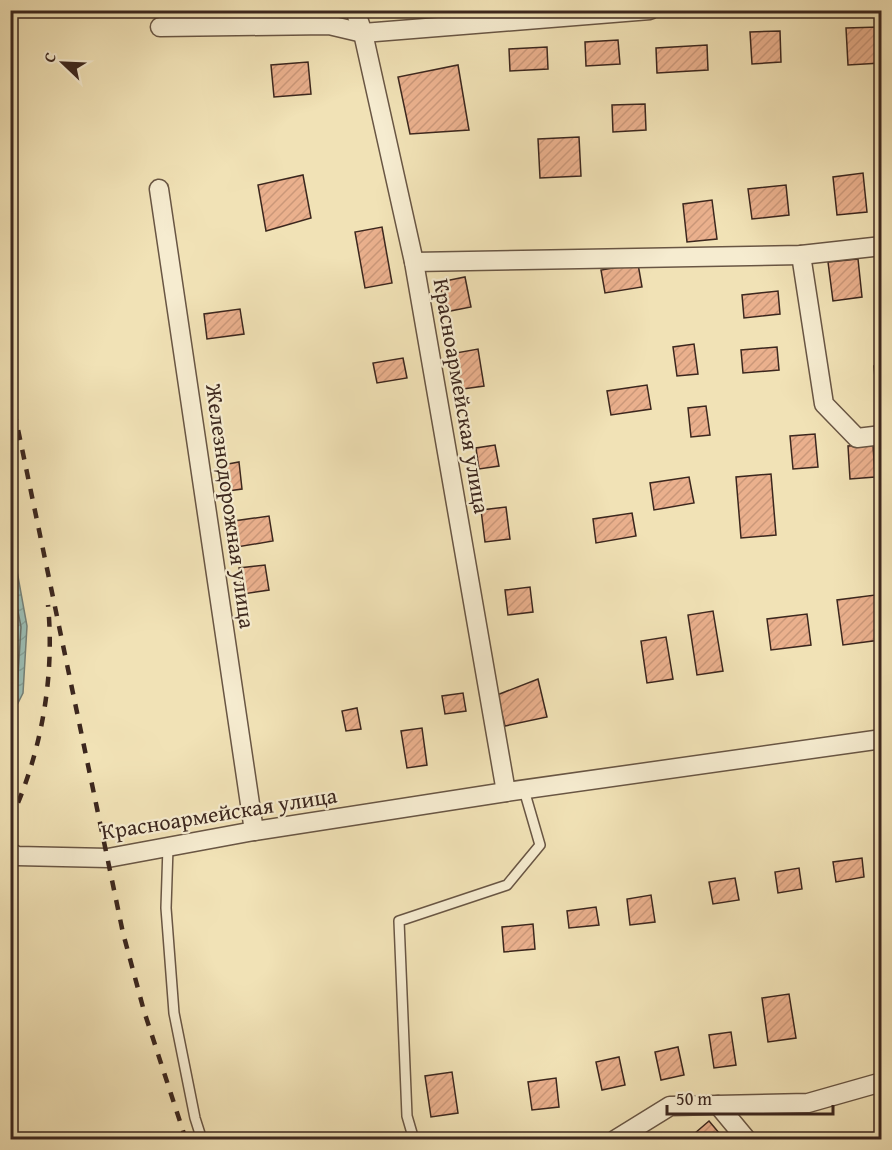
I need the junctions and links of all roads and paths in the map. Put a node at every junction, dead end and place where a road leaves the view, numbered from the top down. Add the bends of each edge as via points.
1 (355, 10) edge
2 (650, 10) edge
3 (160, 27) dead end
4 (363, 33) junction
5 (159, 189) dead end
6 (882, 246) edge
7 (801, 255) junction
8 (414, 262) junction
9 (882, 435) edge
10 (882, 738) edge
11 (515, 791) junction
12 (255, 831) junction
13 (168, 847) junction
14 (10, 852) edge
15 (882, 1082) edge
16 (718, 1105) junction
17 (202, 1140) edge
18 (414, 1140) edge
19 (615, 1140) edge
20 (747, 1140) edge

1 - 4 street, Красноармейская улица
2 - 4 street
3 - 4 street via 329,25
4 - 8 street, Красноармейская улица
5 - 12 street, Железнодорожная улица
6 - 7 street
7 - 8 street
7 - 9 street via 824,404 857,438
8 - 11 street, Красноармейская улица
10 - 11 street, Красноармейская улица
11 - 12 street, Красноармейская улица
11 - 18 lane via 540,845 507,885 399,921 407,1116
12 - 13 street, Красноармейская улица
13 - 14 street, Красноармейская улица via 108,858 17,856
13 - 17 lane via 166,908 174,1013
15 - 16 street via 808,1102
16 - 19 street via 670,1106
16 - 20 street

